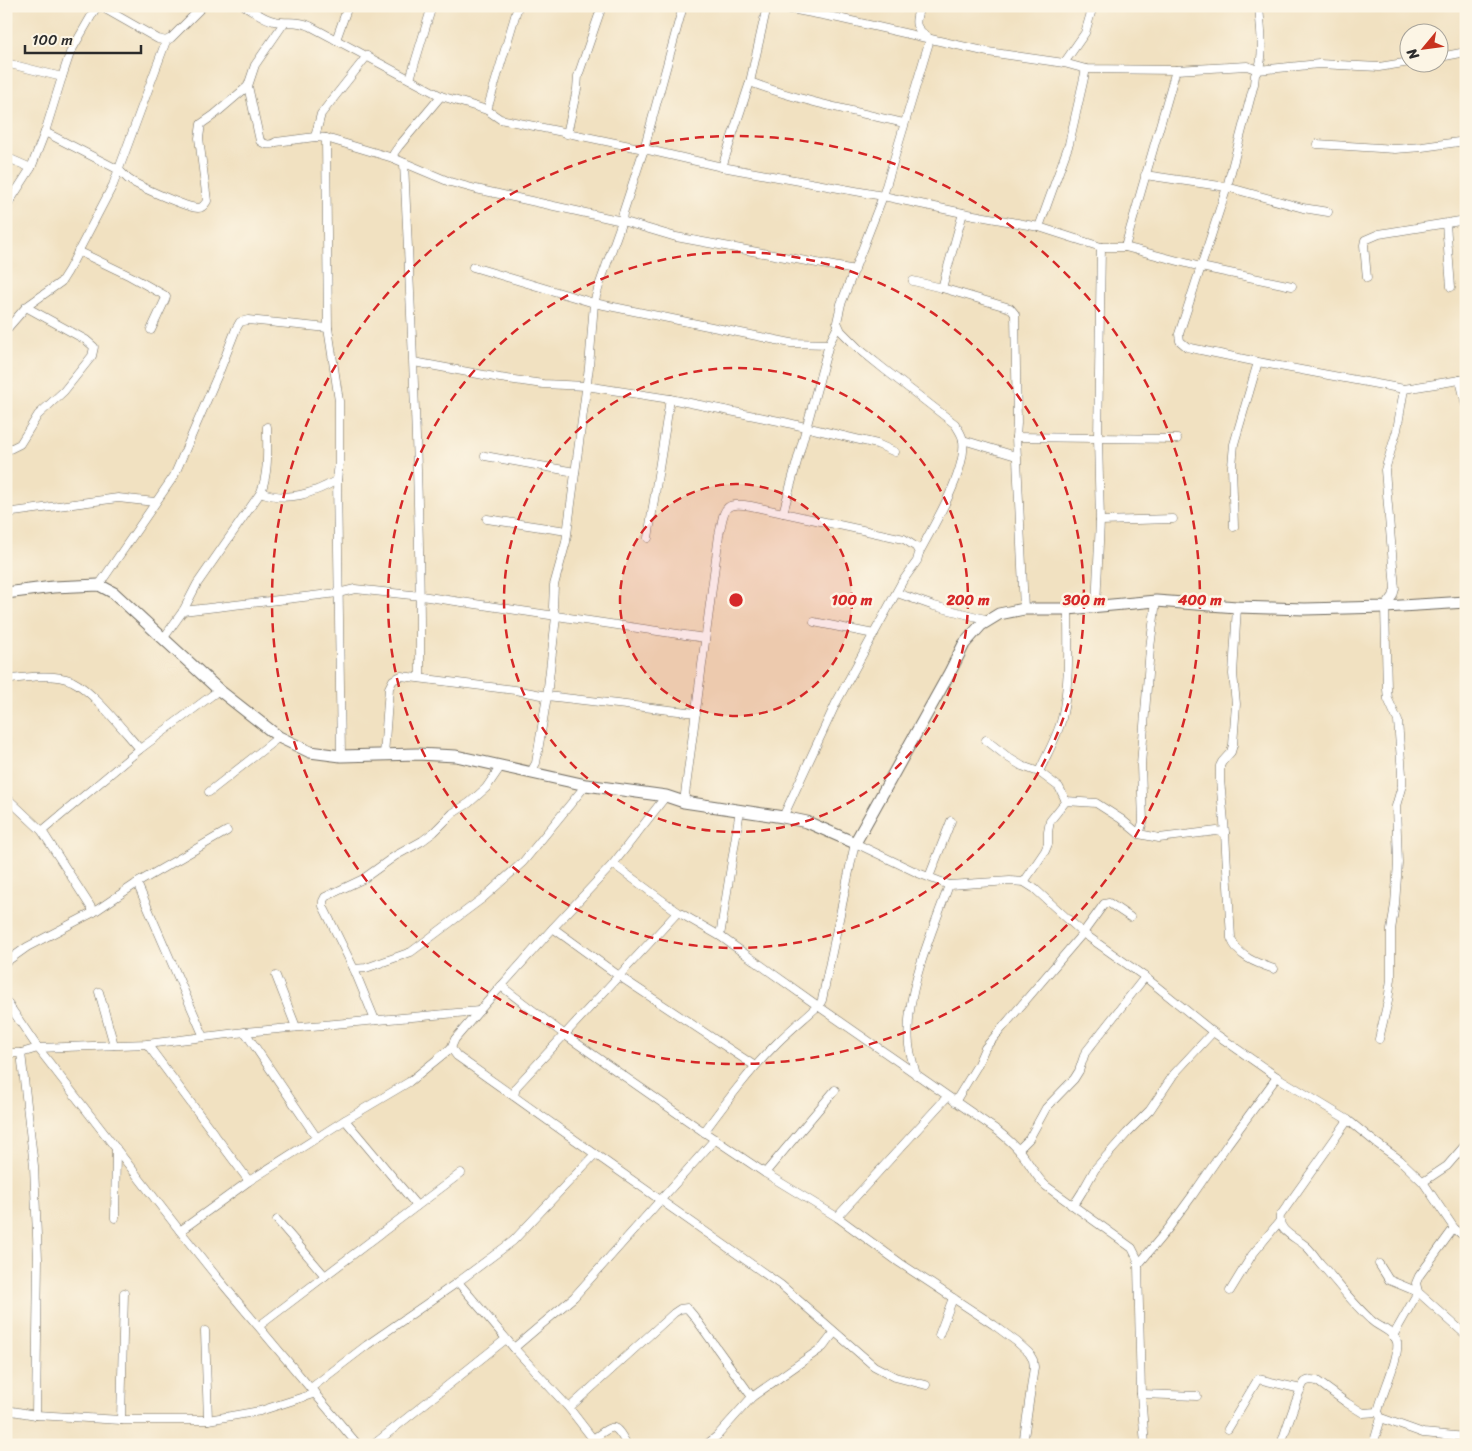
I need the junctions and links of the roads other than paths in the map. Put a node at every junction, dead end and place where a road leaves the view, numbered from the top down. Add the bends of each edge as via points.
1 (99, 6) edge
2 (203, 6) edge
3 (245, 6) edge
4 (348, 6) edge
5 (432, 6) edge
6 (518, 6) edge
7 (602, 6) edge
8 (683, 6) edge
9 (766, 6) edge
10 (775, 6) edge
11 (920, 6) edge
12 (1093, 6) edge
13 (1259, 6) edge
14 (284, 23) junction
15 (930, 39) junction
16 (336, 40) junction
17 (166, 41) junction
18 (1466, 52) edge
19 (1450, 55) edge
20 (367, 56) junction
21 (6, 62) edge
22 (1064, 63) junction
23 (1400, 64) edge
24 (1086, 69) junction
25 (1176, 70) junction
26 (1258, 70) junction
27 (62, 77) junction
28 (410, 79) junction
29 (750, 82) junction
30 (248, 86) junction
31 (441, 96) junction
32 (488, 110) junction
33 (904, 123) junction
34 (45, 132) junction
35 (567, 134) junction
36 (314, 137) junction
37 (326, 138) junction
38 (1466, 140) edge
39 (1317, 144) dead end
40 (644, 149) junction
41 (6, 156) edge
42 (393, 158) junction
43 (404, 163) junction
44 (722, 167) junction
45 (31, 168) junction
46 (119, 170) junction
47 (1145, 175) junction
48 (1227, 187) junction
49 (883, 196) junction
50 (6, 207) edge
51 (1328, 212) dead end
52 (962, 213) junction
53 (1466, 220) edge
54 (622, 221) junction
55 (1446, 224) junction
56 (1039, 227) junction
57 (1101, 247) junction
58 (1125, 248) junction
59 (78, 251) junction
60 (473, 267) dead end
61 (1201, 267) junction
62 (855, 270) junction
63 (1367, 278) dead end
64 (913, 281) dead end
65 (1292, 286) dead end
66 (1451, 287) dead end
67 (942, 288) junction
68 (594, 303) junction
69 (26, 307) junction
70 (838, 326) junction
71 (328, 328) junction
72 (6, 330) edge
73 (151, 330) dead end
74 (829, 344) junction
75 (414, 362) junction
76 (1258, 362) junction
77 (1463, 379) edge
78 (586, 386) junction
79 (1404, 389) junction
80 (670, 399) junction
81 (1466, 405) edge
82 (267, 427) dead end
83 (807, 428) junction
84 (1016, 437) junction
85 (1098, 438) junction
86 (1177, 438) dead end
87 (963, 440) junction
88 (6, 451) edge
89 (895, 452) dead end
90 (486, 456) dead end
91 (1016, 456) junction
92 (574, 472) junction
93 (338, 480) junction
94 (261, 492) junction
95 (155, 502) junction
96 (6, 513) edge
97 (783, 513) junction
98 (487, 519) dead end
99 (1173, 519) dead end
100 (1100, 521) junction
101 (1234, 527) dead end
102 (567, 531) junction
103 (648, 538) dead end
104 (919, 553) junction
105 (99, 585) junction
106 (6, 593) edge
107 (338, 593) junction
108 (897, 593) junction
109 (421, 596) junction
110 (1156, 601) junction
111 (1466, 602) edge
112 (1096, 606) junction
113 (1238, 606) junction
114 (1385, 607) junction
115 (1024, 609) junction
116 (1068, 609) junction
117 (183, 611) junction
118 (556, 617) junction
119 (989, 620) junction
120 (814, 622) dead end
121 (874, 634) junction
122 (705, 638) junction
123 (163, 639) junction
124 (420, 678) junction
125 (6, 680) edge
126 (219, 690) junction
127 (547, 696) junction
128 (696, 713) junction
129 (279, 737) junction
130 (986, 740) dead end
131 (140, 749) junction
132 (384, 755) junction
133 (340, 756) junction
134 (501, 766) junction
135 (531, 772) junction
136 (1039, 772) junction
137 (586, 785) junction
138 (209, 792) dead end
139 (666, 796) junction
140 (6, 797) edge
141 (1066, 800) junction
142 (684, 802) junction
143 (740, 810) junction
144 (783, 817) junction
145 (951, 821) dead end
146 (227, 830) dead end
147 (42, 831) junction
148 (1225, 833) junction
149 (1139, 834) junction
150 (856, 843) junction
151 (613, 864) junction
152 (928, 877) junction
153 (1024, 882) junction
154 (137, 883) junction
155 (949, 884) junction
156 (94, 912) junction
157 (678, 912) junction
158 (1130, 917) dead end
159 (553, 928) junction
160 (1083, 933) junction
161 (720, 936) junction
162 (6, 962) edge
163 (354, 969) junction
164 (1274, 969) dead end
165 (276, 976) dead end
166 (619, 976) junction
167 (1145, 977) junction
168 (501, 986) junction
169 (99, 992) dead end
170 (6, 1001) edge
171 (818, 1006) junction
172 (479, 1011) junction
173 (375, 1020) junction
174 (296, 1027) junction
175 (245, 1032) junction
176 (1214, 1032) junction
177 (565, 1035) junction
178 (204, 1037) junction
179 (1379, 1039) dead end
180 (147, 1044) junction
181 (114, 1045) junction
182 (38, 1048) junction
183 (451, 1048) junction
184 (6, 1053) edge
185 (21, 1053) junction
186 (755, 1066) junction
187 (916, 1075) junction
188 (1277, 1077) junction
189 (834, 1090) dead end
190 (514, 1096) junction
191 (947, 1097) junction
192 (955, 1102) junction
193 (345, 1120) junction
194 (1348, 1120) junction
195 (704, 1132) junction
196 (316, 1138) junction
197 (715, 1139) junction
198 (1466, 1144) edge
199 (116, 1148) junction
200 (1018, 1149) junction
201 (595, 1154) junction
202 (765, 1173) junction
203 (461, 1174) dead end
204 (249, 1181) junction
205 (1423, 1182) junction
206 (660, 1199) junction
207 (1071, 1205) junction
208 (417, 1206) junction
209 (115, 1218) dead end
210 (837, 1218) junction
211 (277, 1220) dead end
212 (1278, 1222) junction
213 (1454, 1228) junction
214 (180, 1231) junction
215 (1466, 1238) edge
216 (1379, 1264) dead end
217 (1138, 1266) junction
218 (325, 1276) junction
219 (458, 1282) junction
220 (1230, 1291) dead end
221 (124, 1292) dead end
222 (1418, 1292) junction
223 (953, 1298) junction
224 (259, 1326) junction
225 (205, 1331) dead end
226 (834, 1332) junction
227 (939, 1335) dead end
228 (1466, 1335) edge
229 (1393, 1336) junction
230 (506, 1339) junction
231 (514, 1348) junction
232 (926, 1385) dead end
233 (1301, 1389) junction
234 (314, 1390) junction
235 (1141, 1394) junction
236 (1197, 1396) dead end
237 (752, 1397) junction
238 (569, 1408) junction
239 (6, 1410) edge
240 (1379, 1415) junction
241 (36, 1416) junction
242 (121, 1420) junction
243 (208, 1420) junction
244 (1228, 1429) dead end
245 (1455, 1436) junction
246 (1466, 1437) edge
247 (593, 1440) junction
248 (358, 1445) edge
249 (372, 1445) edge
250 (586, 1445) edge
251 (627, 1445) edge
252 (706, 1445) edge
253 (1023, 1445) edge
254 (1145, 1445) edge
255 (1281, 1445) edge
256 (1373, 1445) edge
257 (1454, 1445) edge

1 - 17 street
1 - 27 street via 70,53
2 - 17 street
3 - 14 street
4 - 16 street
5 - 28 street
6 - 32 street
7 - 35 street via 580,70
8 - 40 street
9 - 29 street
10 - 15 street
11 - 15 street via 916,22 918,30
12 - 22 street via 1085,33
13 - 26 street via 1262,54
14 - 16 street via 300,22
14 - 30 street via 255,65
15 - 22 street via 988,52
15 - 33 street
16 - 20 street
17 - 46 street
18 - 19 street
20 - 28 street
20 - 36 street via 321,114
21 - 27 street
22 - 24 street
23 - 26 street via 1380,67 1319,64
24 - 25 street
24 - 56 street via 1069,144
25 - 26 street via 1247,66
25 - 47 street
26 - 48 street
27 - 34 street
28 - 31 street
29 - 33 street via 794,97
29 - 44 street
30 - 36 street via 260,141 265,145
30 - 46 street via 199,129 207,201 204,206 183,204 154,193 128,179
31 - 32 street
31 - 42 street via 399,146
32 - 35 street via 500,119
33 - 49 street
34 - 45 street
34 - 46 street
35 - 40 street
36 - 37 street
37 - 42 street
37 - 71 street
38 - 39 street via 1395,149
40 - 44 street
40 - 54 street
41 - 45 street
42 - 43 street
43 - 54 street via 450,182
43 - 75 street
44 - 49 street
45 - 50 street
46 - 59 street
47 - 48 street
47 - 58 street
48 - 51 street
48 - 61 street
49 - 52 street
49 - 62 street
52 - 56 street
52 - 67 street
53 - 55 street
54 - 62 street via 676,237
54 - 68 street
55 - 63 street via 1379,234 1365,240
55 - 66 street
56 - 57 street
57 - 58 street
57 - 85 street
58 - 61 street
59 - 69 street via 61,282
59 - 73 street via 166,297
60 - 68 street
61 - 65 street
61 - 76 street via 1179,334 1180,341 1187,347
62 - 70 street via 841,304
64 - 67 street
67 - 84 street via 1010,308 1015,314
68 - 74 street via 791,343
68 - 78 street
69 - 72 street
69 - 88 street via 94,347 92,356 64,391 38,415 20,444
70 - 74 street
70 - 87 street via 858,348 955,424
71 - 93 street via 339,401
71 - 95 street via 248,320 240,322 174,476
74 - 83 street
75 - 78 street via 544,384
75 - 109 street
76 - 79 street
76 - 101 street via 1234,444
77 - 79 street
77 - 81 street
78 - 80 street
78 - 92 street
79 - 114 street via 1397,430 1385,470 1395,590
80 - 83 street
80 - 103 street
82 - 94 street via 267,464
83 - 89 street via 877,444
83 - 97 street
84 - 85 street
84 - 91 street
85 - 86 street
85 - 100 street
87 - 91 street
87 - 104 street via 953,487
90 - 92 street
91 - 115 street
92 - 102 street
93 - 94 street via 300,495 281,497
93 - 107 street
94 - 117 street via 197,584
95 - 96 street via 118,498
95 - 105 street
97 - 104 street via 904,539
97 - 122 street via 736,504 729,505 724,511
98 - 102 street
99 - 100 street
100 - 112 street
102 - 118 street via 554,585
104 - 108 street via 918,561
105 - 106 street
105 - 123 street via 114,593
107 - 109 street via 355,589
107 - 117 street
107 - 133 street
108 - 119 street
108 - 121 street
109 - 118 street
109 - 124 street
110 - 112 street
110 - 113 street
110 - 149 street via 1141,765 1143,822
111 - 114 street
112 - 116 street
113 - 114 street via 1305,609
113 - 148 street via 1233,674 1236,704 1233,745 1220,766
114 - 179 street via 1388,699 1398,722 1402,785 1396,806 1398,862 1391,930 1391,979
115 - 116 street
115 - 119 street via 999,614
116 - 136 street via 1068,668 1062,720
117 - 123 street
118 - 122 street
118 - 127 street
119 - 150 street via 964,644
120 - 121 street
121 - 144 street via 836,703
122 - 128 street
123 - 126 street
124 - 127 street
124 - 132 street via 401,676 393,680
125 - 131 street via 35,676 71,681 90,694
126 - 129 street
126 - 131 street
127 - 128 street
127 - 135 street via 536,763
128 - 142 street
129 - 133 street via 310,752
129 - 138 street
130 - 136 street via 1008,758
131 - 147 street
132 - 133 street
132 - 134 street via 456,756
134 - 135 street
134 - 163 street via 486,788 422,841 322,901
135 - 137 street
136 - 141 street via 1059,787
137 - 139 street
137 - 163 street via 523,862 483,898 412,952
139 - 142 street
139 - 151 street
140 - 147 street
141 - 149 street via 1096,803
141 - 153 street via 1050,821 1046,851
142 - 143 street
143 - 144 street
143 - 161 street
144 - 150 street via 807,822
145 - 152 street
146 - 154 street
147 - 156 street
148 - 149 street via 1217,831 1159,838
148 - 164 street via 1230,938 1242,954
150 - 152 street
150 - 171 street via 824,994
151 - 157 street
151 - 159 street
152 - 155 street
153 - 155 street
153 - 160 street
154 - 156 street
154 - 178 street
155 - 187 street via 911,998 909,1046
156 - 162 street via 26,947
157 - 161 street
157 - 166 street
158 - 160 street via 1106,903
159 - 166 street
159 - 168 street
160 - 167 street
160 - 192 street via 985,1048
161 - 171 street
163 - 173 street
165 - 174 street
166 - 177 street
166 - 186 street
167 - 176 street
167 - 200 street via 1085,1053 1079,1071 1046,1108 1029,1139
168 - 172 street
168 - 177 street
169 - 181 street
170 - 182 street
171 - 186 street
171 - 187 street
172 - 173 street
172 - 183 street
173 - 174 street
174 - 175 street
175 - 178 street
175 - 196 street
176 - 188 street
176 - 207 street via 1174,1074 1150,1110 1095,1169
177 - 190 street via 516,1088
177 - 195 street
178 - 180 street
180 - 181 street
180 - 204 street
181 - 182 street
182 - 185 street
182 - 199 street
183 - 190 street via 457,1056
183 - 193 street via 409,1082
184 - 185 street
185 - 241 street via 34,1166 38,1259
186 - 195 street
187 - 191 street
188 - 194 street
188 - 217 street
189 - 202 street
190 - 201 street
191 - 192 street
191 - 210 street
192 - 200 street
193 - 196 street
193 - 208 street
194 - 205 street
194 - 212 street
195 - 197 street
196 - 204 street
197 - 202 street
197 - 206 street
198 - 205 street via 1447,1166
199 - 209 street
199 - 214 street
200 - 207 street via 1040,1181
201 - 206 street
201 - 219 street via 513,1241
202 - 210 street
203 - 208 street
204 - 214 street
205 - 213 street
206 - 226 street via 781,1285
206 - 231 street via 574,1297
207 - 217 street via 1132,1248
208 - 218 street
210 - 223 street
211 - 218 street
212 - 220 street
212 - 229 street via 1308,1248 1372,1321
213 - 215 street
213 - 222 street via 1419,1276
214 - 224 street
216 - 222 street via 1389,1280
217 - 235 street
218 - 224 street
219 - 230 street
219 - 234 street via 367,1345
221 - 242 street
222 - 228 street
222 - 229 street
223 - 227 street
223 - 253 street via 1018,1342 1033,1360
224 - 234 street
225 - 243 street
226 - 232 street via 874,1366 895,1377
226 - 237 street via 823,1347
229 - 240 street via 1397,1344 1396,1355
230 - 231 street
230 - 249 street
231 - 238 street
233 - 240 street via 1307,1380 1312,1380 1364,1413
233 - 244 street via 1258,1379
233 - 255 street
234 - 243 street via 260,1411
234 - 248 street
235 - 236 street
235 - 254 street
237 - 238 street via 687,1308 674,1313
237 - 252 street
238 - 247 street
239 - 241 street
240 - 245 street via 1423,1433
240 - 256 street
241 - 242 street
242 - 243 street
245 - 246 street
245 - 257 street
247 - 250 street
247 - 251 street via 614,1428 619,1430

